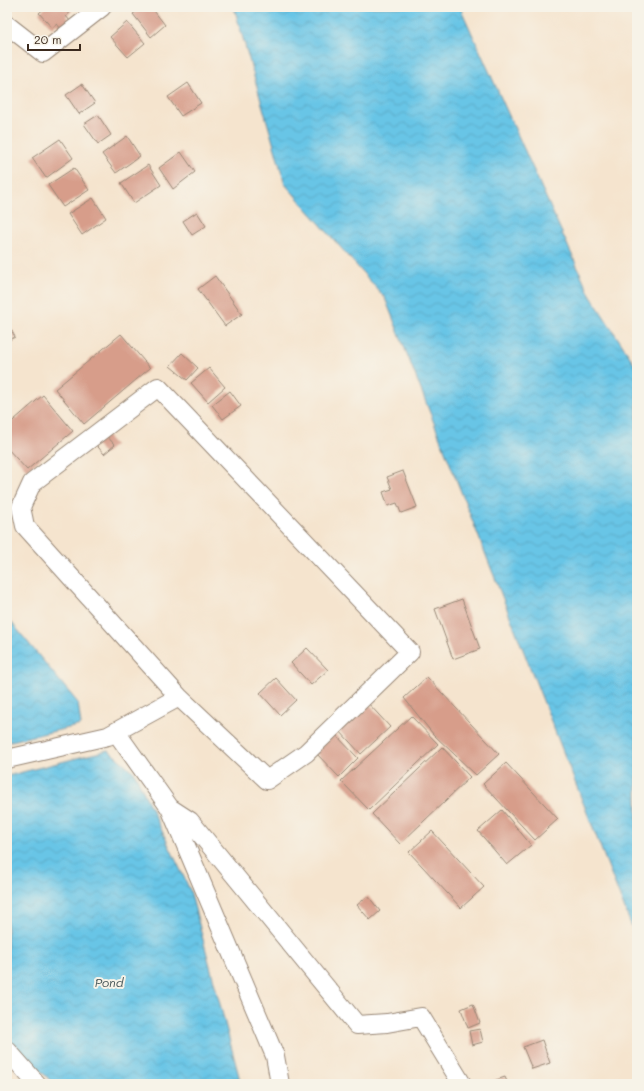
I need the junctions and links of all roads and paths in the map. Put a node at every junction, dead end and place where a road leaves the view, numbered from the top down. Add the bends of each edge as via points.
1 (102, 7) edge
2 (7, 25) edge
3 (179, 697) junction
4 (116, 732) junction
5 (7, 759) edge
6 (170, 808) junction
7 (7, 1050) edge
8 (37, 1084) edge
9 (280, 1084) edge
10 (462, 1084) edge

1 - 2 street via 43,53
3 - 3 street via 25,526 21,507 32,483 158,387 410,652 306,753 267,780
3 - 4 street
4 - 5 street
4 - 6 street
6 - 9 street via 275,1056
6 - 10 street via 190,821 357,1025 421,1017
7 - 8 street

